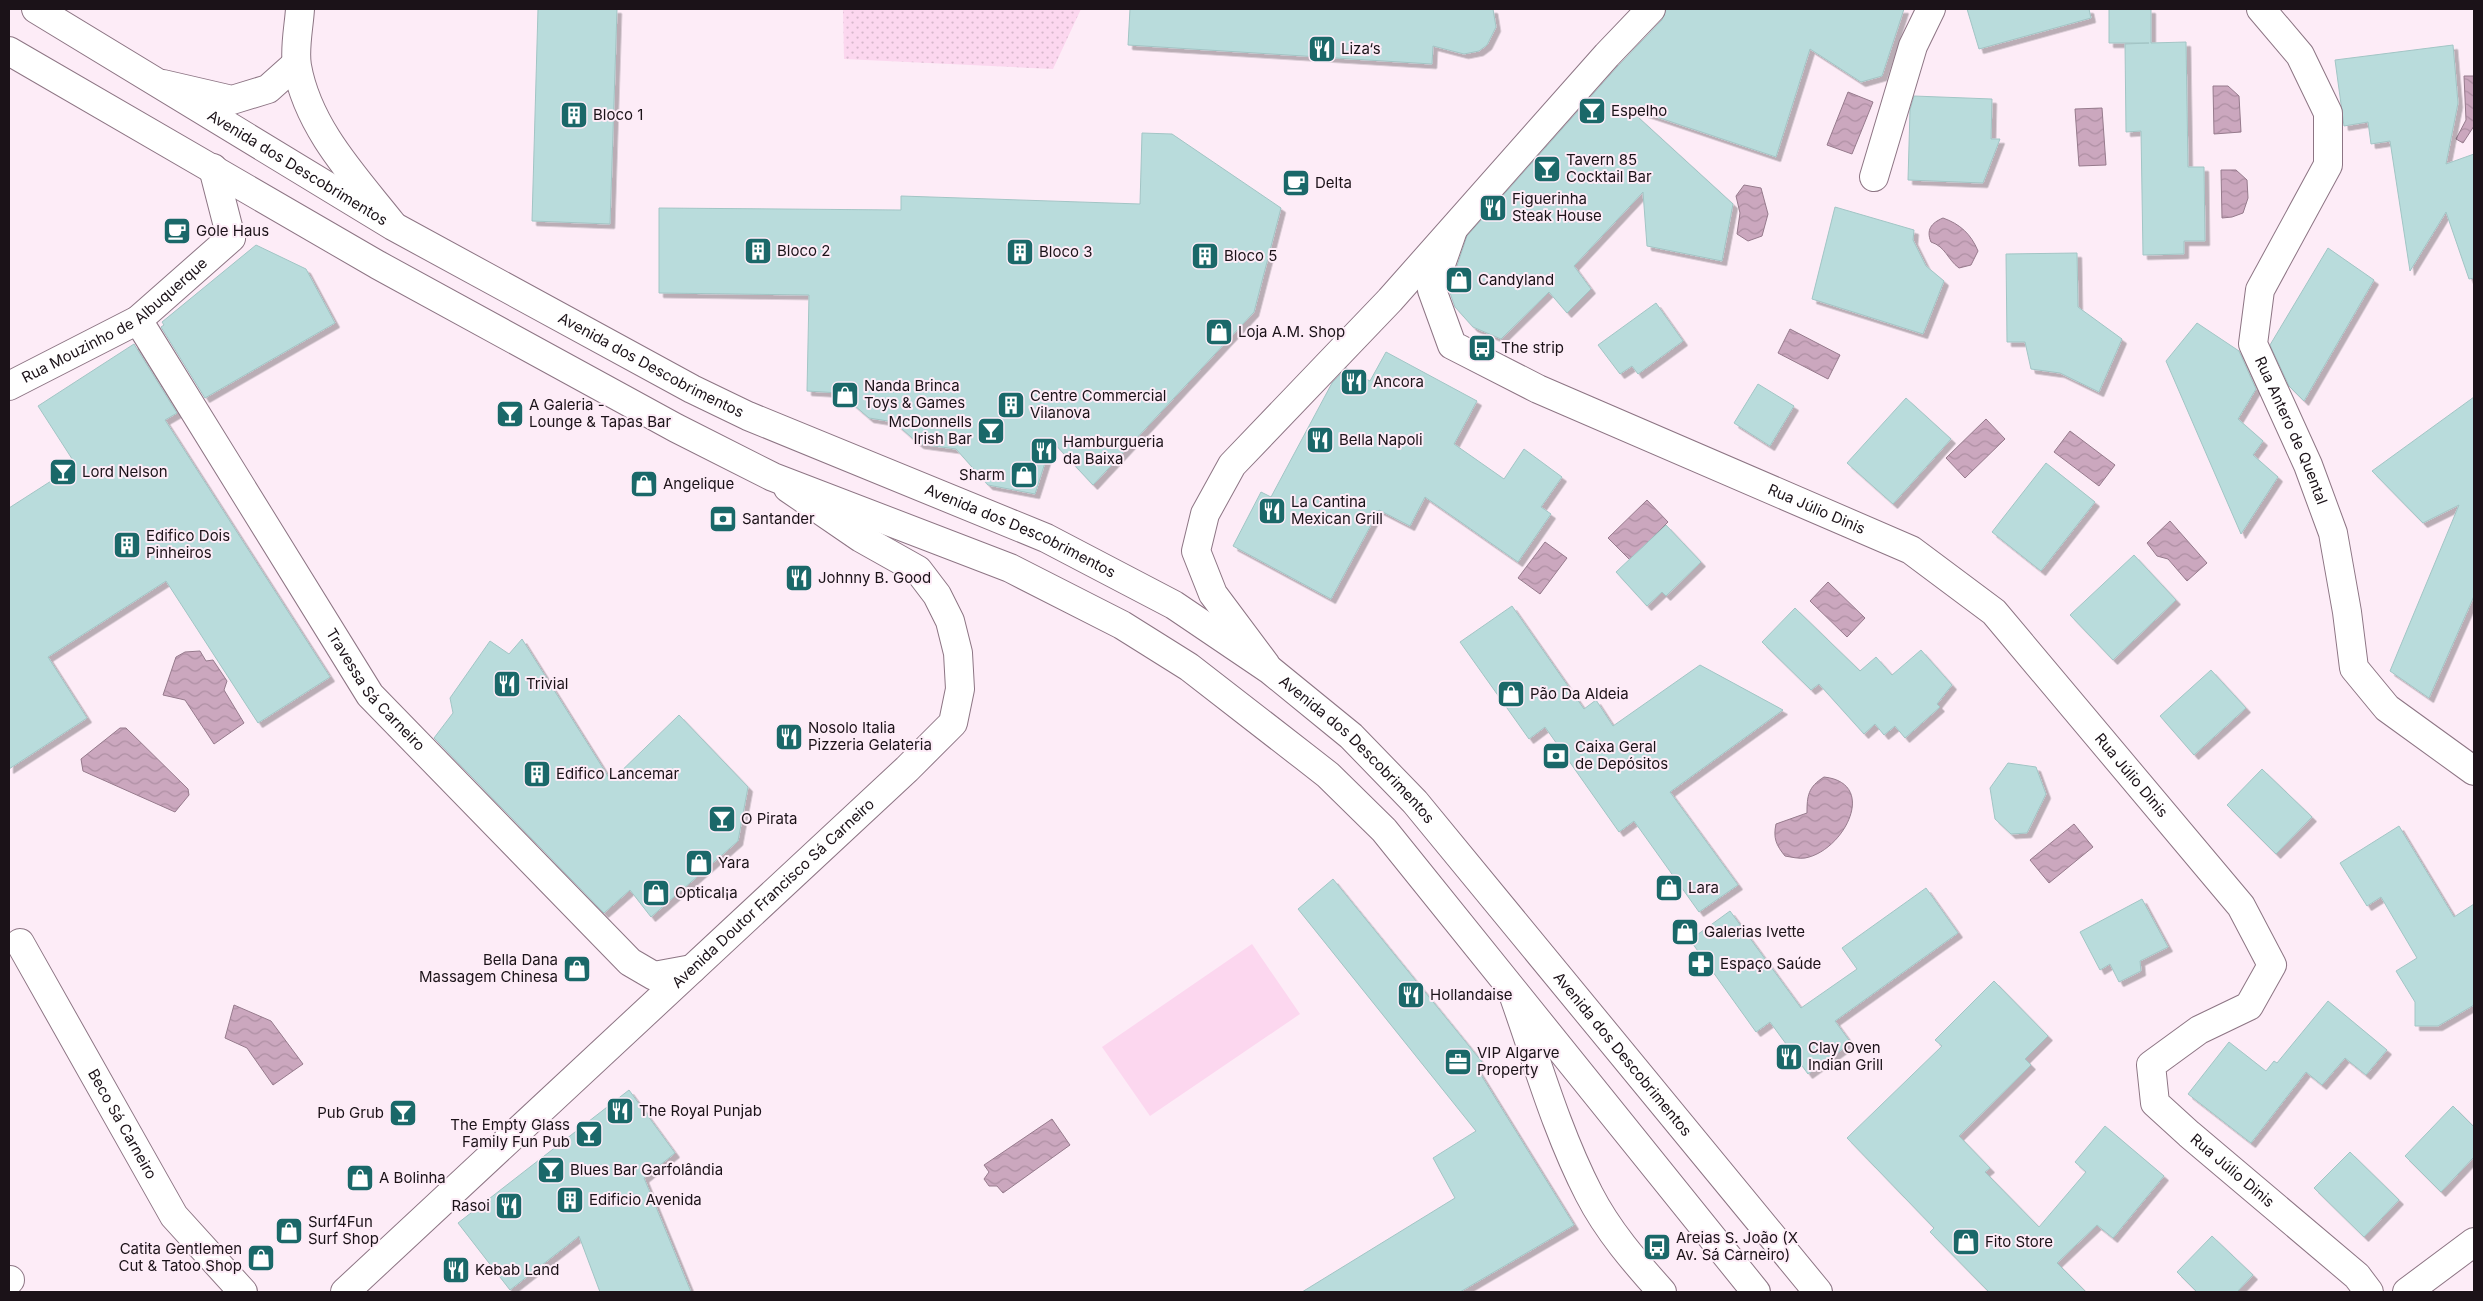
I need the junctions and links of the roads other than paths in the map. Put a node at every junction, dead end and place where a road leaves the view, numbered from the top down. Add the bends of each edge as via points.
1 (36, 9) edge
2 (300, 9) edge
3 (1651, 9) edge
4 (1931, 9) edge
5 (2261, 9) edge
6 (9, 51) edge
7 (296, 64) junction
8 (161, 83) junction
9 (213, 168) junction
10 (1874, 177) dead end
11 (393, 226) junction
12 (1453, 230) junction
13 (138, 320) junction
14 (9, 386) edge
15 (773, 477) junction
16 (1270, 670) junction
17 (2474, 771) edge
18 (20, 943) dead end
19 (692, 969) junction
20 (1511, 989) junction
21 (2474, 1242) edge
22 (243, 1292) edge
23 (345, 1292) edge
24 (1662, 1292) edge
25 (1756, 1292) edge
26 (1818, 1292) edge
27 (2369, 1292) edge
28 (2407, 1292) edge

1 - 8 street, Avenida dos Descobrimentos
2 - 7 street
3 - 12 street
4 - 10 street via 1912,46
5 - 17 street, Rua Antero de Quental via 2300,55 2328,113 2328,165 2260,290 2253,344 2308,465 2333,533 2354,668 2387,708
6 - 9 street
7 - 8 street via 268,89 232,100
7 - 11 street via 308,106 335,153
8 - 11 street, Avenida dos Descobrimentos
9 - 13 street, Rua Mouzinho de Albuquerque via 231,238
9 - 15 street via 378,265 676,428
11 - 16 street, Avenida dos Descobrimentos via 748,416 1046,538 1174,605
12 - 16 street via 1232,465 1205,514 1196,551 1213,594
12 - 27 street, Rua Júlio Dinis via 1432,290 1452,345 1538,390 1911,550 1994,612 2241,906 2272,965 2249,1006 2199,1030 2151,1065 2155,1103 2357,1276
13 - 14 street, Rua Mouzinho de Albuquerque
13 - 19 street, Travessa Sá Carneiro via 370,695 630,962 654,976
15 - 19 street, Avenida Doutor Francisco Sá Carneiro via 861,538 918,570 937,594 950,621 958,653 960,689 952,723
15 - 20 street via 1010,568 1122,625 1189,667 1328,774 1384,830
16 - 26 street, Avenida dos Descobrimentos via 1351,736 1415,802
18 - 22 street, Beco Sá Carneiro via 174,1216
19 - 23 street, Avenida Doutor Francisco Sá Carneiro
20 - 24 street via 1556,1116 1589,1195 1627,1253
20 - 25 street
21 - 28 street

